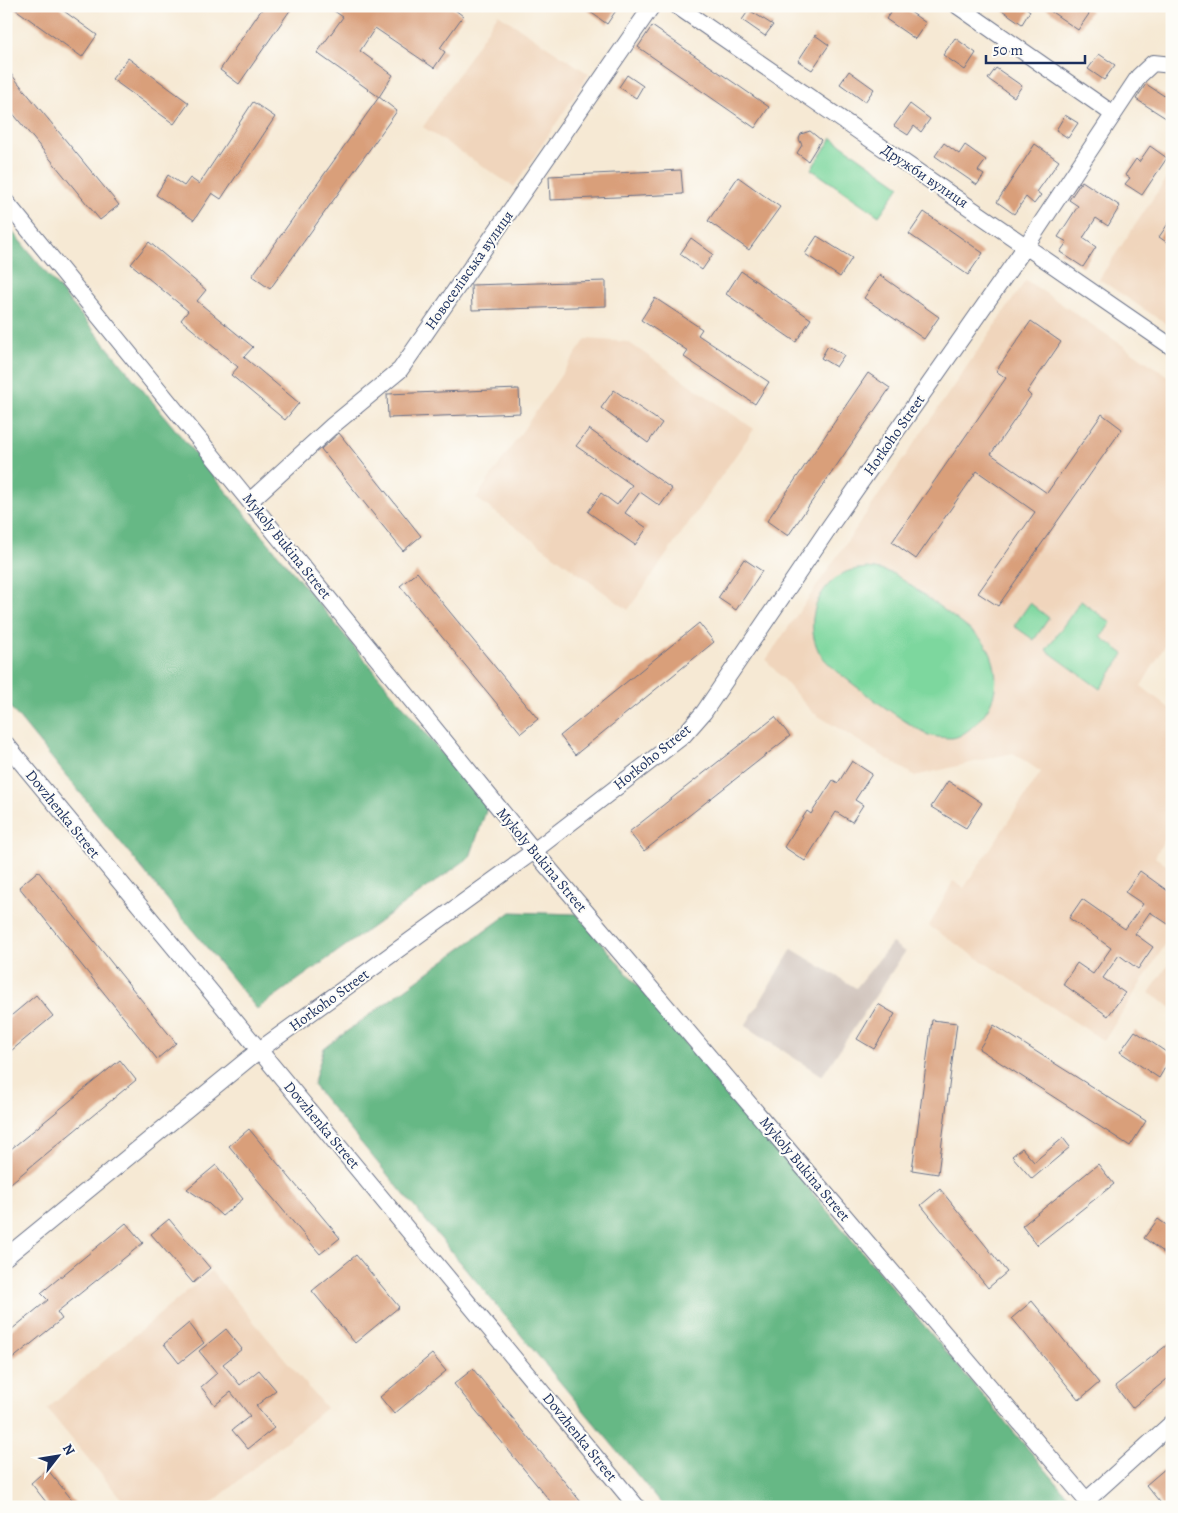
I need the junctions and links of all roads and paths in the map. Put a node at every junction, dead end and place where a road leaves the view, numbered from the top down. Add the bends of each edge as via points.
1 (652, 6) edge
2 (677, 6) edge
3 (958, 6) edge
4 (1172, 65) edge
5 (1113, 114) junction
6 (6, 202) edge
7 (1026, 246) junction
8 (1172, 348) edge
9 (250, 501) junction
10 (6, 744) edge
11 (534, 851) junction
12 (258, 1051) junction
13 (6, 1257) edge
14 (1172, 1423) edge
15 (1089, 1504) edge
16 (637, 1507) edge

1 - 9 street, Новоселівська вулиця via 400,370 332,426
2 - 7 street, Дружби вулиця
3 - 5 street
4 - 5 street, Horkoho Street via 1153,63 1139,76
5 - 7 street, Horkoho Street
6 - 9 street, Mykoly Bukina Street
7 - 8 street, Дружби вулиця
7 - 11 street, Horkoho Street via 704,712 683,736
9 - 11 street, Mykoly Bukina Street
10 - 12 street, Dovzhenka Street
11 - 12 street, Horkoho Street
11 - 15 street, Mykoly Bukina Street
12 - 13 street, Horkoho Street
12 - 16 street, Dovzhenka Street
14 - 15 street

